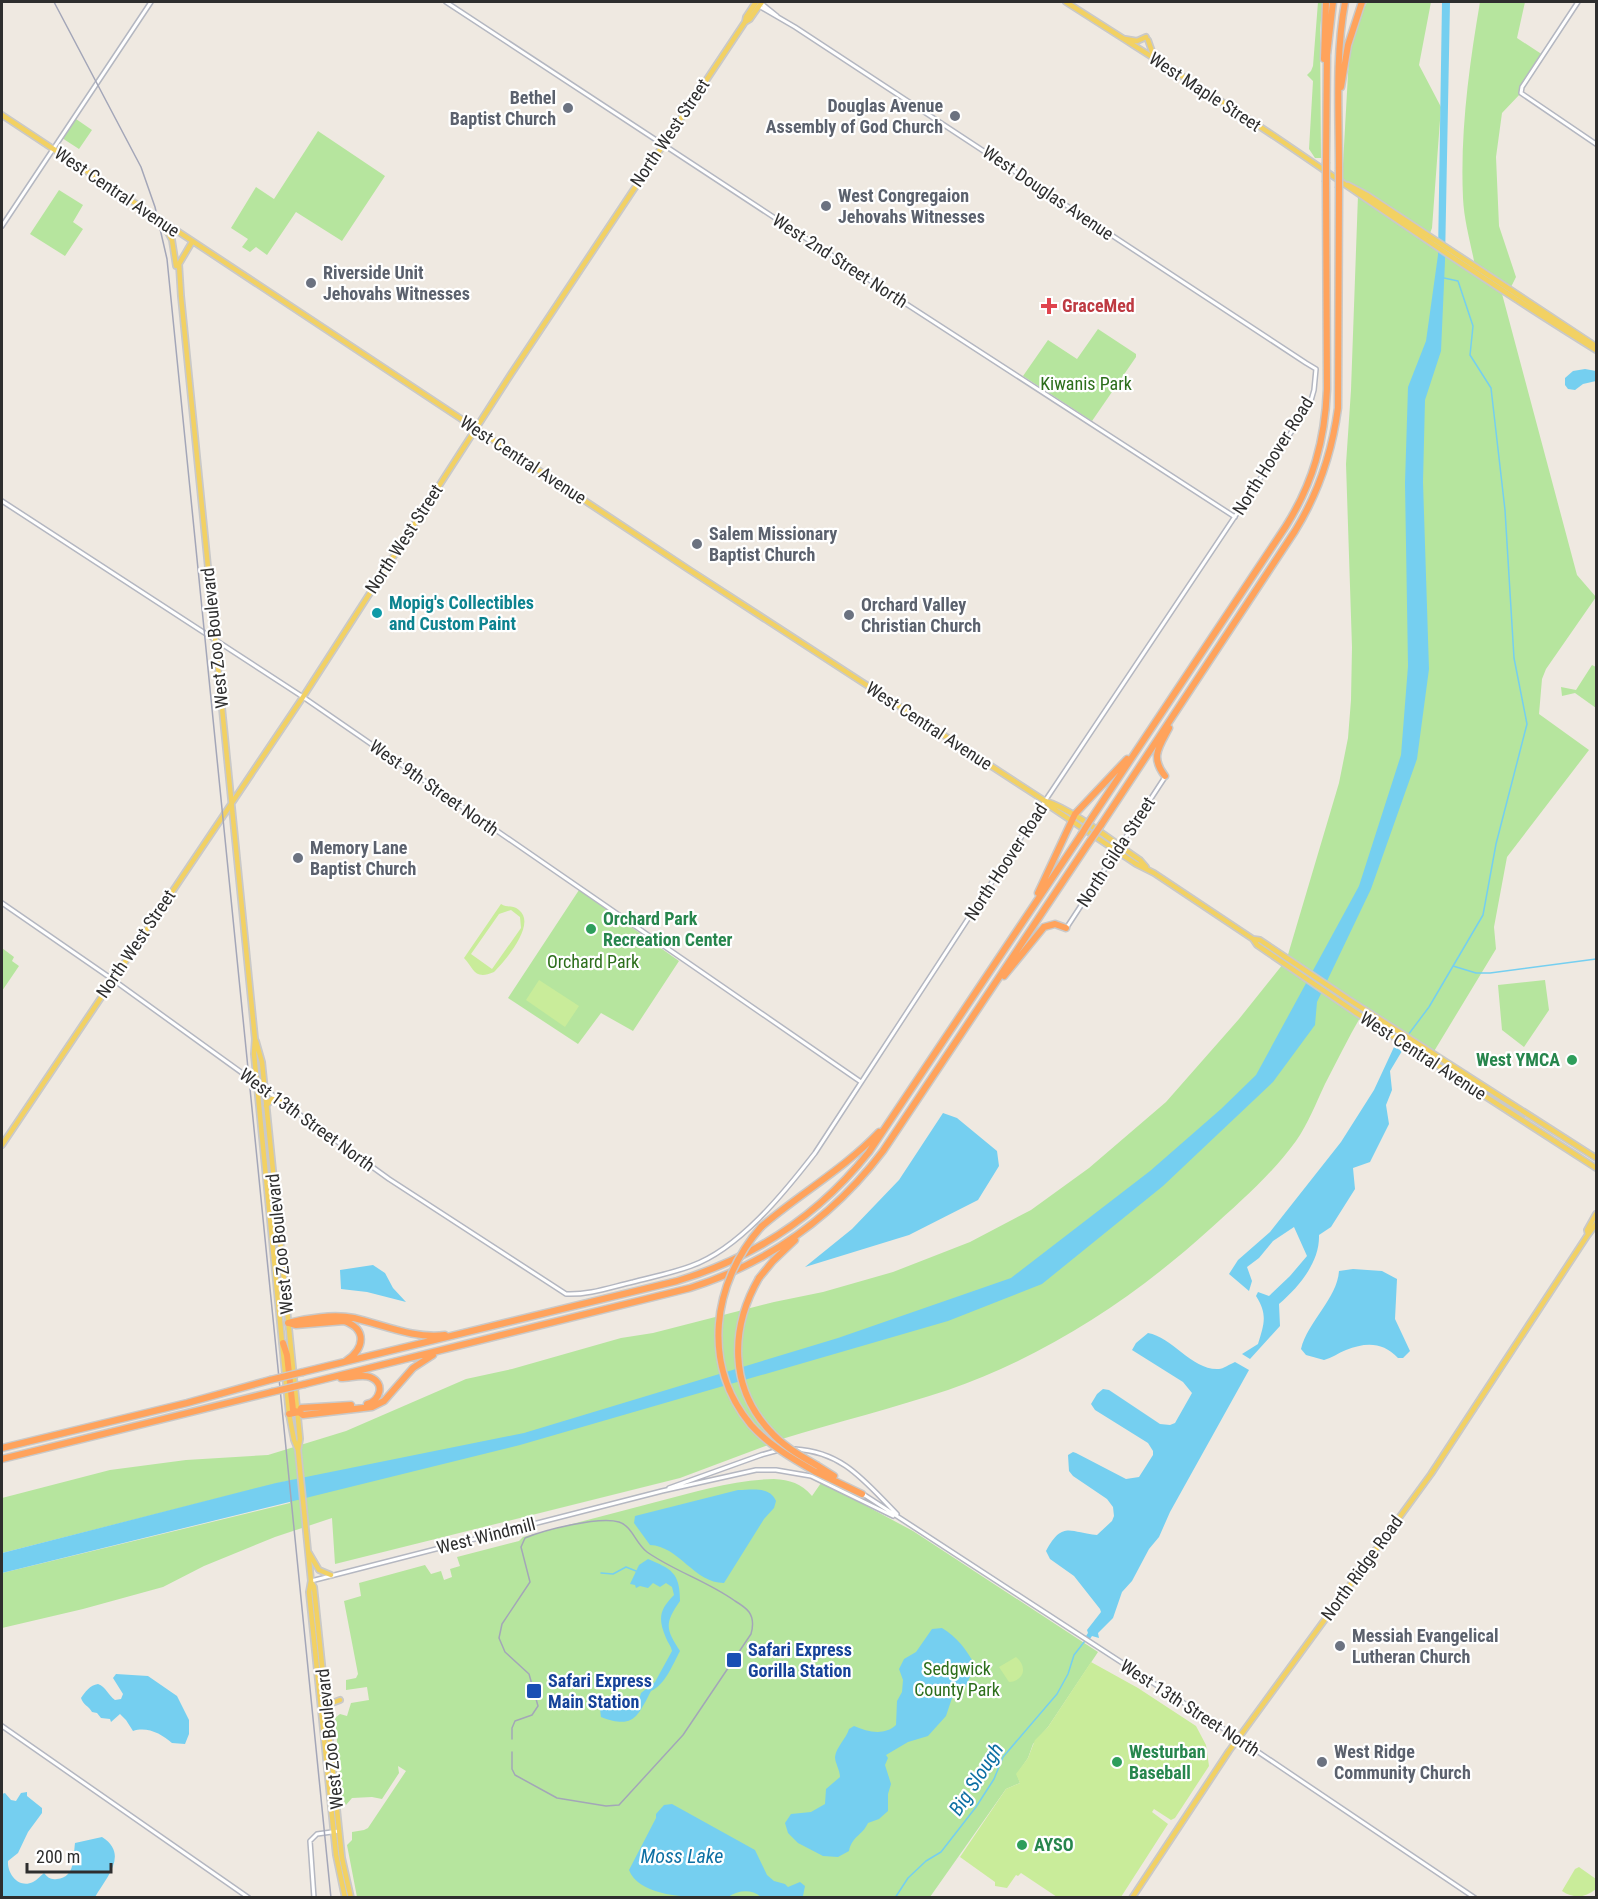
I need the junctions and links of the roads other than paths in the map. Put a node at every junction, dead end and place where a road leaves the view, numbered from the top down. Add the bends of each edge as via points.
1 (151, 2) edge
2 (446, 2) edge
3 (1066, 2) edge
4 (1326, 2) edge
5 (1334, 2) edge
6 (1345, 2) edge
7 (1362, 2) edge
8 (1578, 2) edge
9 (758, 3) edge
10 (1124, 39) junction
11 (1156, 59) junction
12 (1326, 87) junction
13 (2, 115) edge
14 (1338, 135) junction
15 (662, 144) junction
16 (1596, 144) edge
17 (53, 149) junction
18 (1341, 186) junction
19 (162, 222) junction
20 (2, 226) edge
21 (192, 242) junction
22 (179, 277) junction
23 (1506, 290) junction
24 (1596, 349) edge
25 (1316, 371) joint
26 (475, 428) junction
27 (2, 501) edge
28 (1235, 517) junction
29 (214, 640) junction
30 (1186, 696) junction
31 (303, 697) junction
32 (1138, 748) junction
33 (1165, 776) joint
34 (1046, 801) junction
35 (231, 803) junction
36 (1072, 818) junction
37 (1118, 849) junction
38 (2, 903) edge
39 (1024, 920) junction
40 (1066, 928) joint
41 (1253, 939) junction
42 (112, 979) junction
43 (984, 999) junction
44 (255, 1039) junction
45 (861, 1082) junction
46 (258, 1084) junction
47 (264, 1088) junction
48 (281, 1100) junction
49 (266, 1106) junction
50 (892, 1119) junction
51 (2, 1144) edge
52 (1596, 1158) edge
53 (1596, 1168) edge
54 (1596, 1214) edge
55 (1596, 1224) edge
56 (809, 1227) junction
57 (1588, 1234) junction
58 (628, 1283) joint
59 (285, 1324) junction
60 (467, 1333) junction
61 (283, 1343) junction
62 (454, 1348) junction
63 (342, 1364) junction
64 (329, 1378) junction
65 (298, 1412) junction
66 (289, 1414) junction
67 (2, 1448) edge
68 (298, 1450) junction
69 (2, 1459) edge
70 (816, 1468) junction
71 (662, 1491) junction
72 (862, 1494) joint
73 (903, 1520) junction
74 (308, 1553) junction
75 (331, 1575) junction
76 (311, 1581) junction
77 (340, 1700) dead end
78 (327, 1715) junction
79 (2, 1726) edge
80 (1238, 1738) junction
81 (336, 1831) junction
82 (249, 1898) edge
83 (314, 1898) edge
84 (345, 1898) edge
85 (351, 1898) edge
86 (1132, 1898) edge
87 (1475, 1898) edge

1 - 17 street
2 - 15 street, West 2nd Street North
3 - 10 main road, West Maple Street
4 - 12 highway
5 - 12 highway
6 - 14 highway via 1340,28
7 - 14 highway via 1341,84
8 - 16 street via 1521,93
9 - 15 main road, North West Street
9 - 25 street, West Douglas Avenue
10 - 11 main road, West Maple Street
10 - 11 main road via 1147,38
11 - 18 main road, West Maple Street
12 - 32 highway, bridge via 1327,402 1322,442 1313,473 1286,526
13 - 17 main road, West Central Avenue
14 - 18 highway, bridge
15 - 26 main road, North West Street
15 - 28 street, West 2nd Street North
17 - 19 main road, West Central Avenue
17 - 20 street
18 - 23 main road, West Maple Street
18 - 23 main road, West Maple Street via 1367,195
18 - 30 highway via 1338,408 1324,473 1295,531
19 - 21 main road, West Central Avenue
19 - 22 main road via 172,240
21 - 22 main road, West Zoo Boulevard via 179,264
21 - 26 main road, West Central Avenue
22 - 29 main road, West Zoo Boulevard
23 - 24 main road, West Maple Street
25 - 28 street, North Hoover Road via 1310,404
26 - 31 main road, North West Street
26 - 34 main road, West Central Avenue
27 - 29 street, West 9th Street North
28 - 34 street, North Hoover Road
29 - 31 street, West 9th Street North
29 - 35 main road, West Zoo Boulevard
30 - 33 highway via 1156,757
30 - 43 highway, bridge
31 - 35 main road, North West Street
31 - 45 street, West 9th Street North
32 - 36 highway
32 - 39 highway, bridge
33 - 37 street, North Gilda Street
34 - 36 main road, West Central Avenue
34 - 45 street, North Hoover Road
35 - 42 main road, North West Street
35 - 44 main road, West Zoo Boulevard
36 - 37 main road, West Central Avenue
36 - 39 highway
37 - 40 street, North Gilda Street
37 - 41 main road, West Central Avenue via 1140,860
38 - 42 street, West 13th Street North
39 - 50 highway
40 - 43 highway via 1055,924 1044,927
41 - 52 main road, West Central Avenue
41 - 53 main road, West Central Avenue via 1346,1006
42 - 46 street, West 13th Street North
42 - 51 main road, North West Street
43 - 56 highway via 879,1156 847,1193
44 - 46 main road, West Zoo Boulevard
44 - 47 main road, West Zoo Boulevard via 261,1053
45 - 58 street, North Hoover Road via 796,1178 737,1239 691,1266
46 - 47 street, West 13th Street North
46 - 59 main road, West Zoo Boulevard
47 - 48 street, West 13th Street North
47 - 49 main road, West Zoo Boulevard
48 - 49 main road via 272,1099
48 - 58 street, West 13th Street North via 389,1179 566,1294
49 - 59 main road, West Zoo Boulevard
50 - 60 highway via 862,1161 824,1201 785,1231 741,1257 677,1281
50 - 70 highway, bridge via 870,1143 761,1227 741,1251 719,1312 723,1369 750,1424 777,1449
54 - 57 main road, North Ridge Road
55 - 57 main road, North Ridge Road
56 - 62 highway via 757,1261 698,1286
56 - 70 highway, bridge via 759,1278 739,1330 738,1362 758,1417 785,1446
57 - 80 main road, North Ridge Road via 1431,1474
59 - 60 highway via 351,1318 426,1336
59 - 61 main road, West Zoo Boulevard
59 - 63 highway via 344,1321 356,1327 359,1349
59 - 65 main road, West Zoo Boulevard
60 - 63 highway
61 - 65 highway via 293,1410
61 - 66 main road, West Zoo Boulevard
62 - 64 highway
62 - 65 highway via 420,1363 384,1401 372,1407 303,1415
63 - 67 highway, bridge
64 - 65 highway via 368,1376 379,1385 379,1395 370,1404 301,1408
64 - 69 highway, bridge
65 - 66 highway
65 - 68 main road, West Zoo Boulevard
66 - 68 main road, West Zoo Boulevard
68 - 74 main road, West Zoo Boulevard
70 - 72 highway
71 - 73 street, West 13th Street North via 756,1470 788,1471 821,1479
71 - 73 street, West 13th Street North via 773,1451 809,1450 850,1468
71 - 75 street, West Windmill
72 - 73 street, West 13th Street North
73 - 80 street, West 13th Street North
74 - 75 main road via 319,1570
74 - 76 main road, West Zoo Boulevard
75 - 76 street, West Windmill
76 - 78 main road, West Zoo Boulevard
76 - 81 main road, West Zoo Boulevard via 309,1592
77 - 78 main road via 330,1705
78 - 81 main road, West Zoo Boulevard
79 - 82 street
80 - 86 main road, North Ridge Road
80 - 87 street, West 13th Street North
81 - 83 street via 315,1835 310,1843
81 - 84 main road, West Zoo Boulevard
81 - 85 main road, West Zoo Boulevard

